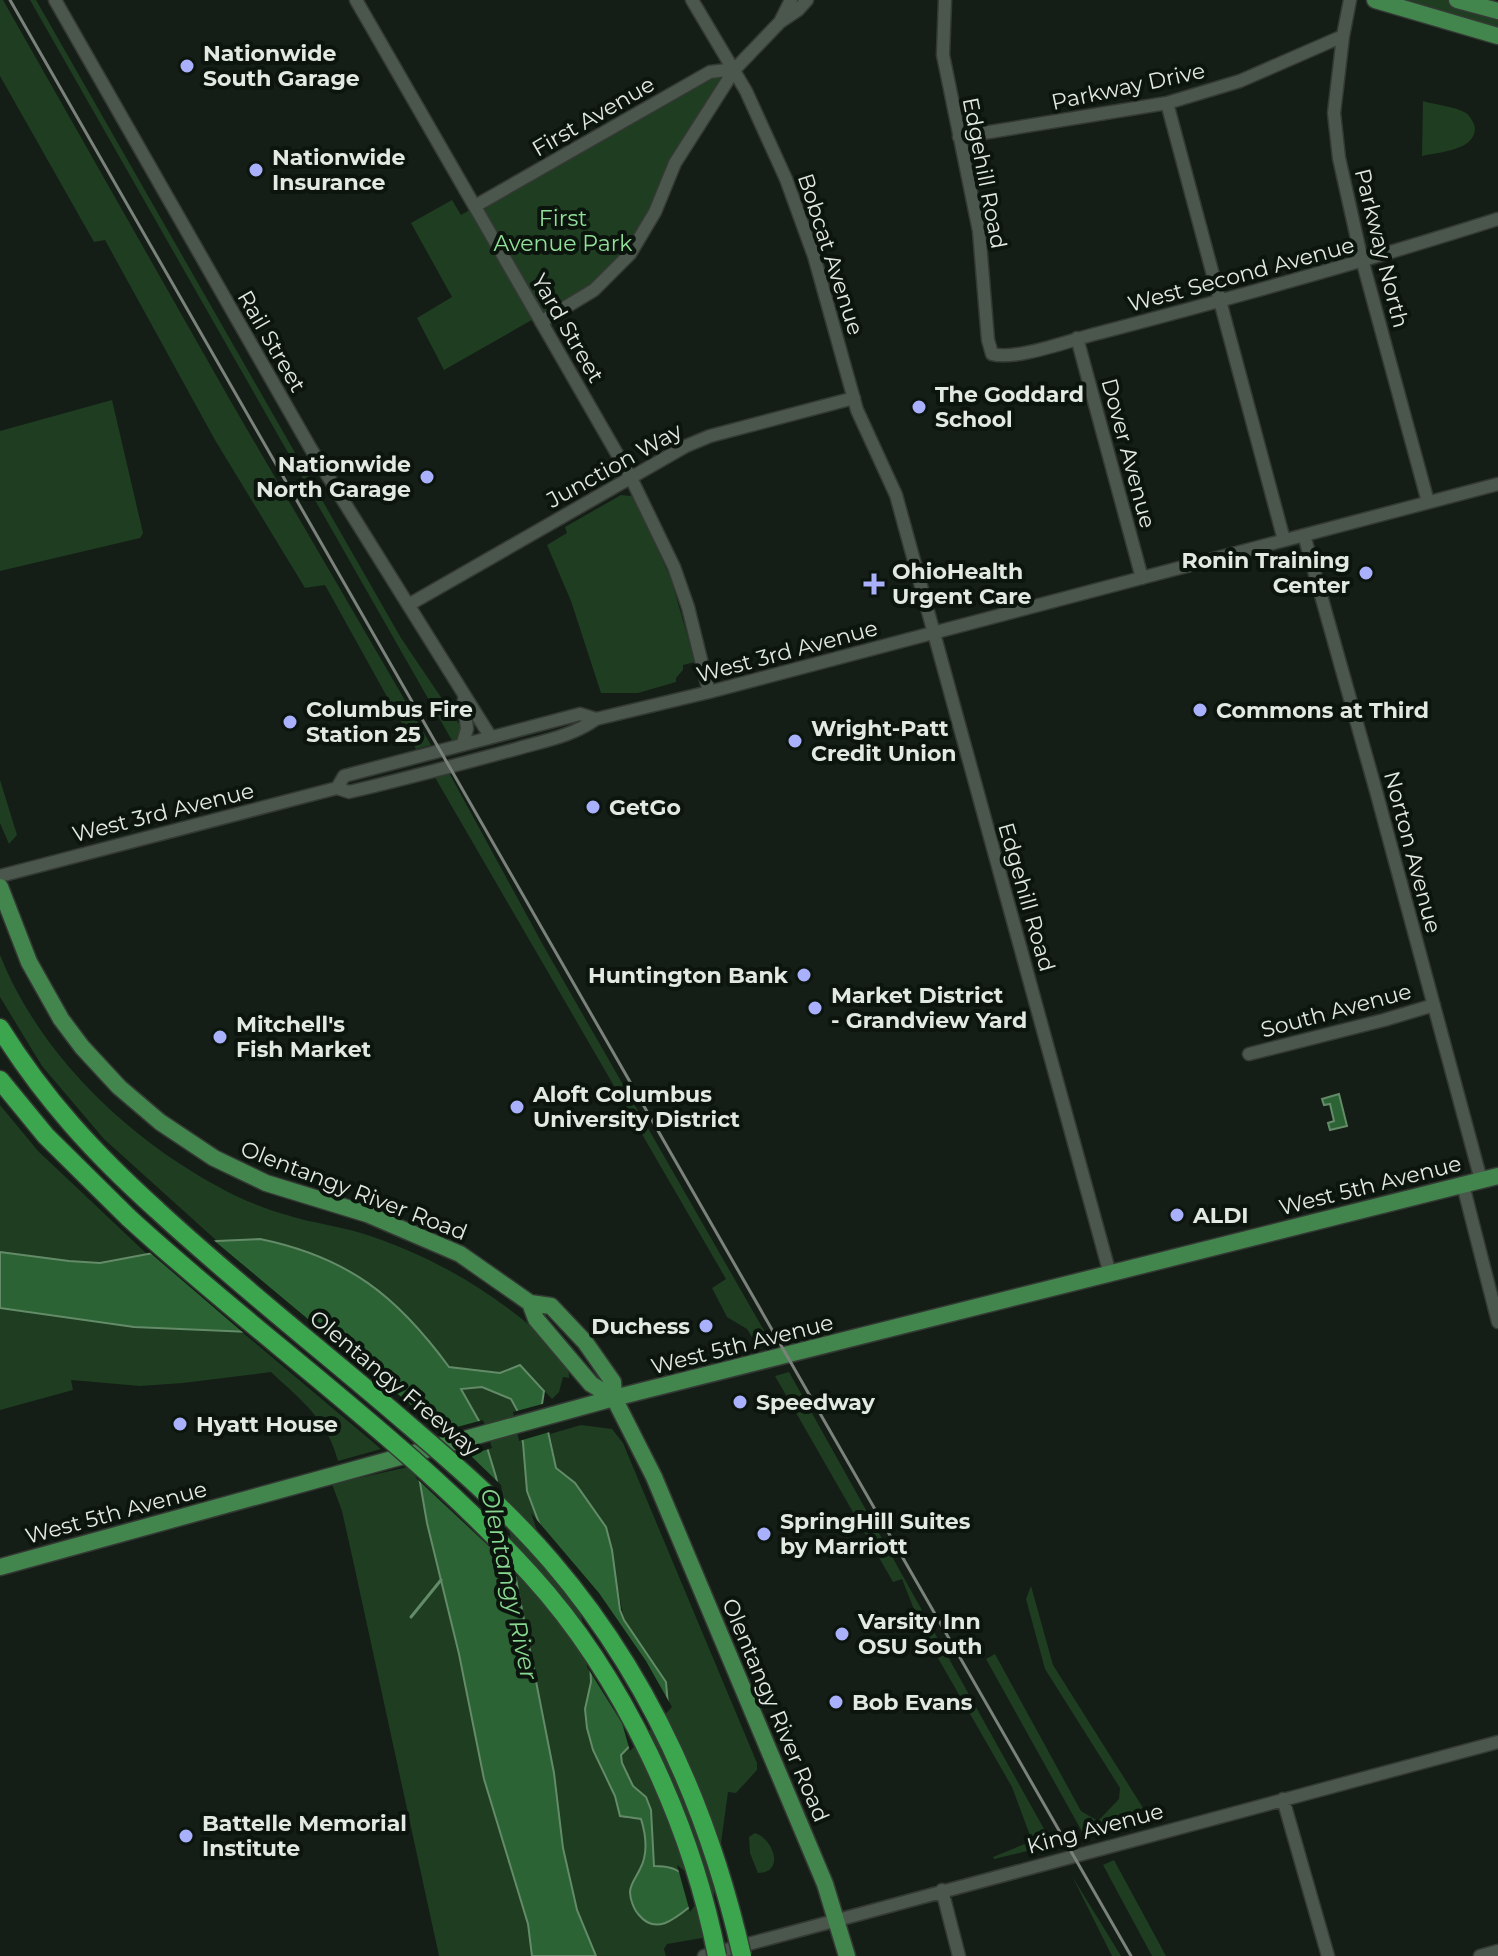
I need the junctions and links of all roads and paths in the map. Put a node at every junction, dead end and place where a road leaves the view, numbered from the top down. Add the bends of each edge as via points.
1 (55, 0) edge
2 (356, 0) edge
3 (692, 0) edge
4 (791, 0) edge
5 (807, 0) edge
6 (945, 0) edge
7 (1350, 0) edge
8 (1375, 0) edge
9 (1457, 0) edge
10 (1498, 11) edge
11 (780, 22) junction
12 (1343, 36) junction
13 (1498, 36) edge
14 (735, 69) junction
15 (1167, 103) junction
16 (959, 137) junction
17 (475, 206) junction
18 (1498, 219) edge
19 (1363, 262) junction
20 (1220, 300) junction
21 (541, 322) junction
22 (1077, 338) junction
23 (992, 354) joint
24 (854, 398) junction
25 (631, 478) junction
26 (1498, 484) edge
27 (1428, 502) junction
28 (907, 530) joint
29 (1304, 535) junction
30 (1284, 540) junction
31 (1142, 578) junction
32 (410, 604) junction
33 (933, 634) junction
34 (709, 692) junction
35 (463, 696) junction
36 (596, 719) junction
37 (490, 736) junction
38 (463, 743) junction
39 (390, 782) junction
40 (337, 788) junction
41 (0, 876) edge
42 (0, 887) edge
43 (1434, 1005) junction
44 (0, 1028) edge
45 (1249, 1054) dead end
46 (0, 1080) edge
47 (1498, 1176) edge
48 (1481, 1180) junction
49 (1463, 1185) junction
50 (1110, 1274) junction
51 (1498, 1322) edge
52 (614, 1398) junction
53 (0, 1567) edge
54 (1498, 1742) edge
55 (1283, 1799) junction
56 (942, 1890) junction
57 (837, 1919) junction
58 (1498, 1951) edge
59 (704, 1956) edge
60 (717, 1956) edge
61 (742, 1956) edge
62 (847, 1956) edge
63 (959, 1956) edge
64 (1328, 1956) edge
65 (1480, 1956) edge

1 - 32 street, Rail Street via 311,449
2 - 17 street, Yard Street
3 - 14 street, Bobcat Avenue
4 - 11 street
5 - 11 street
6 - 16 street, Edgehill Road via 943,55
7 - 12 street, Parkway North
8 - 13 main road
9 - 10 main road
11 - 14 street
12 - 15 street, Parkway Drive via 1240,81
12 - 19 street, Parkway North via 1334,113 1343,181
14 - 17 street, First Avenue via 710,72
14 - 21 street via 675,163 630,254 594,290
14 - 24 street, Bobcat Avenue via 797,206
15 - 16 street, Parkway Drive
15 - 20 street
16 - 23 street, Edgehill Road via 979,231
17 - 21 street, Yard Street
18 - 19 street, West Second Avenue
19 - 20 street, West Second Avenue
19 - 27 street, Parkway North
20 - 22 street, West Second Avenue
20 - 30 street
21 - 25 street, Yard Street
22 - 23 street, West Second Avenue via 1019,354
22 - 31 street, Dover Avenue
24 - 25 street, Junction Way via 710,436
24 - 28 street, Bobcat Avenue
25 - 32 street, Junction Way
25 - 34 street, Yard Street via 674,567
26 - 27 street, West 3rd Avenue
27 - 29 street, West 3rd Avenue
28 - 33 street, Edgehill Road
29 - 30 street, West 3rd Avenue
29 - 43 street, Norton Avenue
30 - 31 street, West 3rd Avenue
31 - 33 street, West 3rd Avenue
32 - 35 street, Rail Street
33 - 34 street, West 3rd Avenue
33 - 50 street, Edgehill Road
34 - 36 street, West 3rd Avenue
35 - 37 street, Rail Street
35 - 38 street, Rail Street
36 - 37 street, West 3rd Avenue via 580,714
36 - 39 street, West 3rd Avenue via 543,742
37 - 38 street, West 3rd Avenue
37 - 39 street via 483,754 406,773
38 - 40 street, West 3rd Avenue via 344,776
39 - 40 street, West 3rd Avenue via 349,792
40 - 41 street, West 3rd Avenue
42 - 52 main road, Olentangy River Road via 29,962 61,1019 119,1087 160,1122 214,1158 266,1183 431,1239 530,1303 551,1306 613,1382
43 - 45 street, South Avenue
43 - 48 street, Norton Avenue
44 - 61 highway, Olentangy Freeway, bridge via 65,1119 157,1210 468,1476 551,1561 625,1661 685,1774 714,1847
46 - 60 highway, bridge via 46,1136 129,1218 451,1494 532,1577 583,1641 646,1749 692,1860
47 - 48 main road, West 5th Avenue
48 - 49 main road, West 5th Avenue
49 - 50 main road, West 5th Avenue
49 - 51 street
50 - 52 main road, West 5th Avenue
52 - 53 main road, West 5th Avenue, bridge
52 - 57 main road, Olentangy River Road via 654,1477
54 - 55 street, King Avenue
55 - 56 street, King Avenue
55 - 64 street
56 - 57 street, King Avenue
56 - 63 street
57 - 59 street, King Avenue
57 - 62 main road, Olentangy River Road
58 - 65 street

